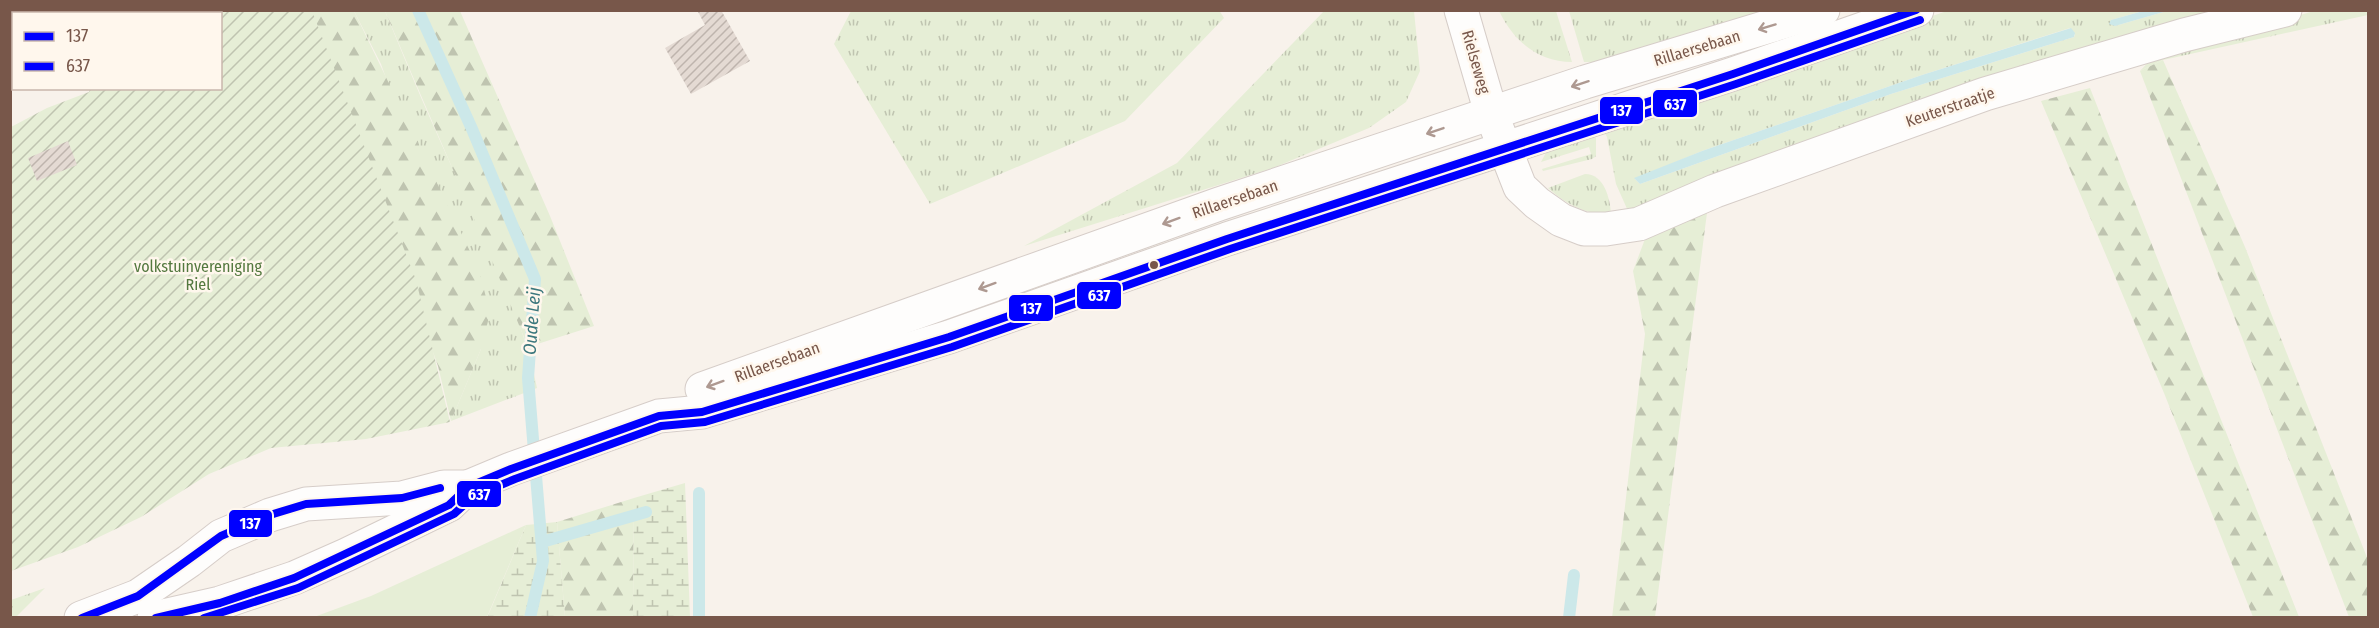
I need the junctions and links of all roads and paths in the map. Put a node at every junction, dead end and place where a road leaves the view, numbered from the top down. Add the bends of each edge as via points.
1 (1461, 10) edge
2 (1822, 10) edge
3 (1917, 10) edge
4 (2285, 10) edge
5 (1491, 113) junction
6 (1505, 148) junction
7 (659, 416) junction
8 (468, 487) junction
9 (81, 618) edge
10 (154, 618) edge

1 - 5 street, Rielseweg
2 -> 5 street, Rillaersebaan
3 - 6 street, Rillaersebaan
4 - 6 street, Keuterstraatje via 2184,35 1985,94 1623,227 1584,229 1561,220 1520,187
5 - 6 street, Rielseweg
5 -> 7 street, Rillaersebaan via 1220,204 736,376 694,392
6 - 7 street, Rillaersebaan via 1227,239 949,337 702,412
7 - 8 street, Rillaersebaan
8 - 9 street via 444,487 402,498 306,504 270,515 221,536 138,596
8 - 10 street via 449,505 294,578 220,603

